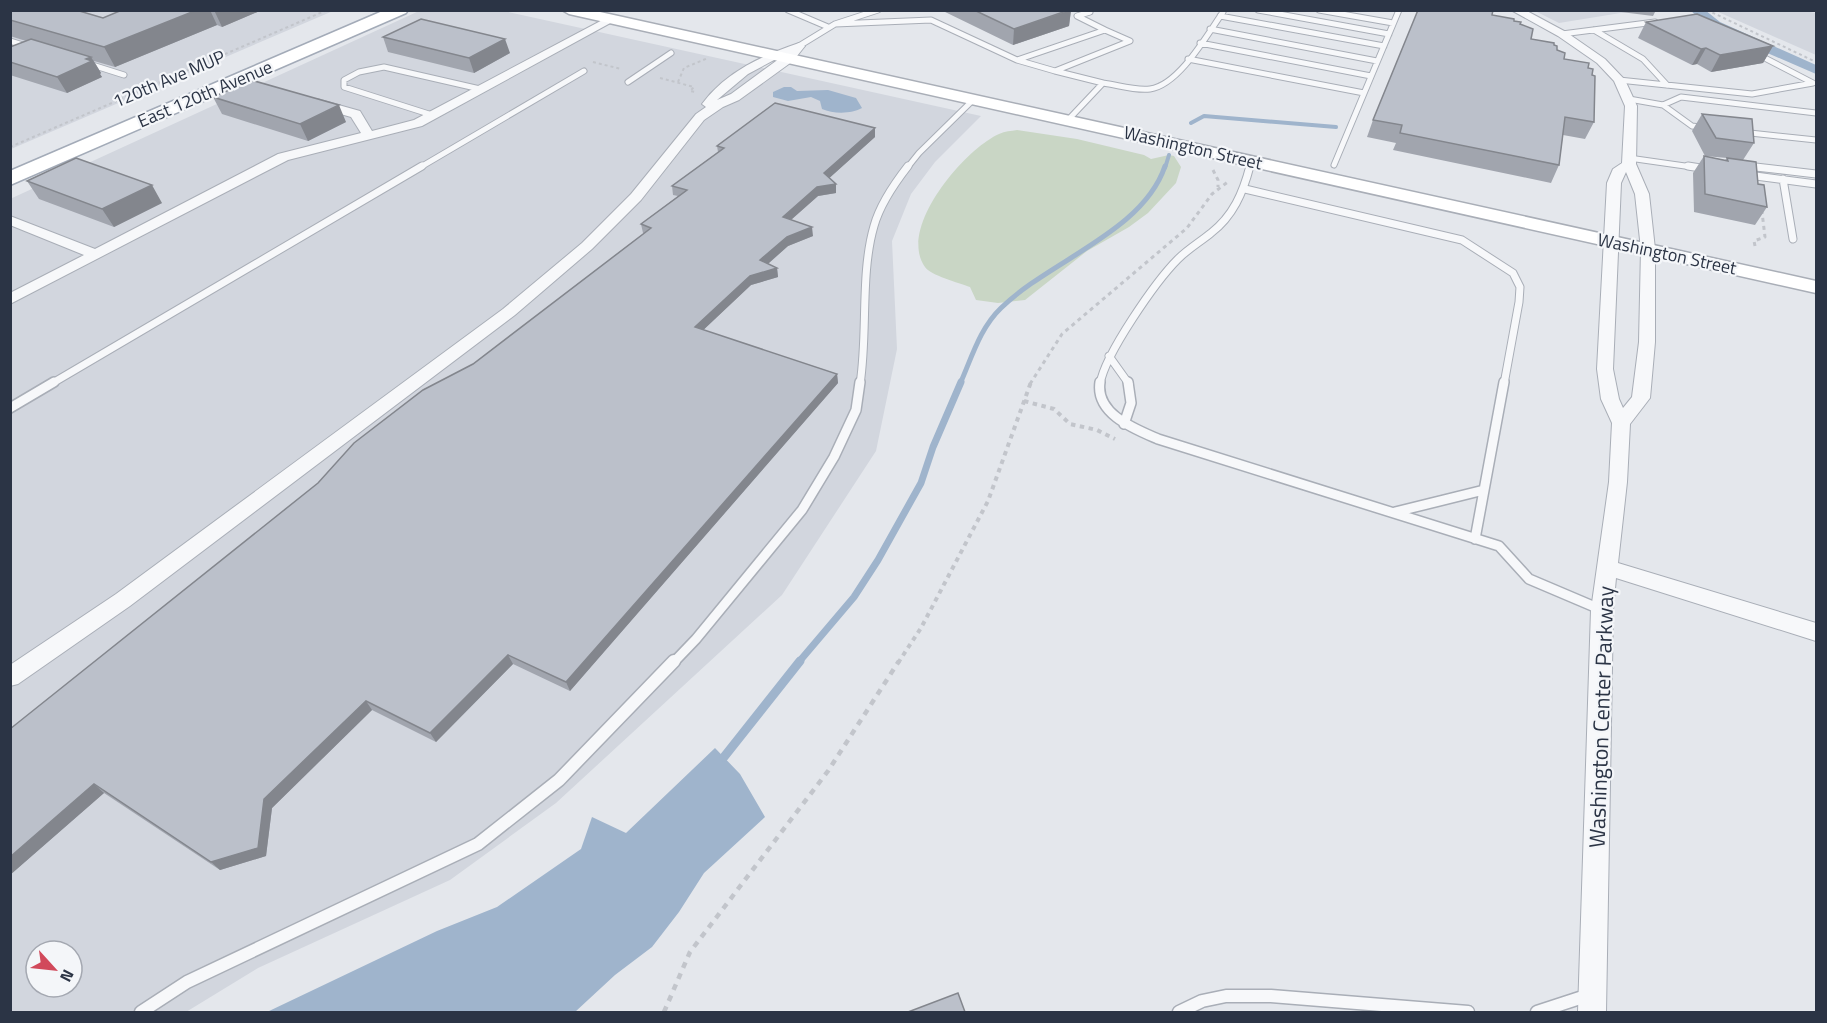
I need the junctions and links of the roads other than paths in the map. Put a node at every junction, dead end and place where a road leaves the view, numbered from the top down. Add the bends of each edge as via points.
1 (360, 10) edge
2 (400, 10) edge
3 (569, 10) edge
4 (633, 10) edge
5 (788, 10) edge
6 (878, 10) edge
7 (1088, 10) edge
8 (1258, 10) edge
9 (1319, 10) edge
10 (1399, 10) edge
11 (1516, 10) edge
12 (1222, 13) edge
13 (610, 19) junction
14 (1668, 20) edge
15 (1393, 23) junction
16 (835, 24) junction
17 (828, 27) junction
18 (716, 28) junction
19 (1210, 29) junction
20 (1105, 30) junction
21 (1594, 30) junction
22 (1389, 34) junction
23 (1562, 34) junction
24 (10, 41) edge
25 (1200, 43) junction
26 (1384, 46) junction
27 (36, 49) edge
28 (1748, 49) edge
29 (794, 52) junction
30 (671, 53) dead end
31 (771, 55) junction
32 (1188, 59) junction
33 (1017, 60) junction
34 (1377, 61) junction
35 (80, 62) edge
36 (584, 71) dead end
37 (1055, 71) junction
38 (211, 73) dead end
39 (124, 75) dead end
40 (1371, 76) junction
41 (238, 80) junction
42 (1619, 80) junction
43 (628, 82) dead end
44 (1104, 83) junction
45 (258, 85) edge
46 (1667, 85) junction
47 (480, 89) junction
48 (169, 90) dead end
49 (1364, 93) junction
50 (974, 99) junction
51 (1629, 99) junction
52 (309, 100) edge
53 (1663, 105) junction
54 (1816, 113) edge
55 (1074, 114) junction
56 (432, 115) junction
57 (700, 117) junction
58 (148, 119) junction
59 (1714, 129) edge
60 (1737, 131) edge
61 (369, 136) junction
62 (1816, 140) edge
63 (1251, 161) junction
64 (1629, 161) junction
65 (1711, 162) edge
66 (1334, 165) junction
67 (1735, 165) edge
68 (1704, 169) junction
69 (1715, 170) edge
70 (1736, 173) edge
71 (1816, 174) edge
72 (11, 179) edge
73 (1783, 179) junction
74 (1816, 184) edge
75 (1245, 189) junction
76 (10, 220) edge
77 (1612, 234) junction
78 (1792, 239) dead end
79 (1647, 242) junction
80 (95, 254) junction
81 (1816, 271) edge
82 (1816, 287) edge
83 (10, 298) edge
84 (1109, 356) junction
85 (10, 408) edge
86 (1621, 423) junction
87 (1124, 424) junction
88 (1484, 490) junction
89 (1392, 513) junction
90 (1475, 539) junction
91 (1607, 567) junction
92 (1602, 610) junction
93 (1816, 632) edge
94 (10, 677) edge
95 (1593, 1003) edge
96 (141, 1012) edge
97 (1179, 1012) edge
98 (1468, 1012) edge
99 (1537, 1012) edge

1 - 38 main road, East 120th Avenue
2 - 41 main road, East 120th Avenue
3 - 13 main road, Washington Street
4 - 18 main road, Washington Street
5 - 17 lane
6 - 16 lane
7 - 20 lane via 1077,16
8 - 22 lane
9 - 15 lane
10 - 15 lane
11 - 23 street
12 - 19 lane
12 - 26 lane
13 - 18 main road via 627,16
13 - 31 main road, Washington Street
13 - 47 street
14 - 21 lane
15 - 22 lane
16 - 17 lane
16 - 33 lane via 931,20
17 - 29 lane
18 - 29 main road, Washington Street
19 - 25 lane
19 - 34 lane
20 - 33 lane
20 - 37 lane via 1130,40
21 - 23 lane
21 - 46 lane via 1643,59
22 - 26 lane
23 - 42 street via 1594,55
24 - 27 lane
25 - 32 lane
25 - 40 lane
26 - 34 lane
28 - 46 lane via 1813,83 1752,94
29 - 31 main road, Washington Street
29 - 50 main road, Washington Street
29 - 55 main road, Washington Street
29 - 57 street via 735,97
30 - 43 lane
31 - 57 street via 718,91
32 - 44 lane via 1162,87 1150,90
32 - 49 lane
33 - 37 lane
34 - 40 lane
35 - 39 lane
36 - 85 lane
37 - 44 lane
40 - 49 lane
41 - 45 street
41 - 58 main road, East 120th Avenue
42 - 46 lane
42 - 51 street
44 - 55 lane
47 - 56 street
47 - 56 lane via 384,67 344,80 344,87
48 - 58 main road via 166,104
49 - 66 lane
50 - 55 main road, Washington Street
50 - 96 lane via 919,153 892,187 874,226 856,410 834,457 802,510 696,639 559,780 478,844 187,982
51 - 53 lane
51 - 64 street
52 - 61 street via 356,114
53 - 54 lane via 1681,97
53 - 59 lane via 1692,126
55 - 63 main road, Washington Street
55 - 66 main road, Washington Street
56 - 61 street via 418,123
57 - 94 street via 636,197 587,246 509,312 123,600
58 - 72 main road, East 120th Avenue
60 - 62 lane
61 - 80 street via 283,157
63 - 75 lane
63 - 77 main road, Washington Street
64 - 68 lane
64 - 77 street, Washington Center Parkway via 1615,177
64 - 79 street via 1642,194
65 - 68 lane via 1700,160
66 - 77 main road, Washington Street
67 - 71 lane
68 - 69 lane
70 - 73 lane
73 - 74 lane
73 - 78 lane
75 - 84 lane via 1229,216 1182,255 1159,282
75 - 88 lane via 1462,240 1513,273 1520,287 1519,302
76 - 80 street
77 - 79 main road, Washington Street
77 - 86 street, Washington Center Parkway via 1605,369 1610,399
79 - 81 main road, Washington Street
79 - 82 main road, Washington Street
79 - 86 street via 1646,370 1638,404
80 - 83 street
84 - 87 lane via 1133,390
84 - 87 lane via 1101,368 1099,395 1110,415
86 - 91 street, Washington Center Parkway
87 - 89 lane
88 - 89 lane
88 - 90 lane
89 - 90 lane
90 - 92 lane via 1499,546 1529,579
91 - 92 street, Washington Center Parkway
91 - 93 street
92 - 95 street, Washington Center Parkway
95 - 99 lane via 1567,1004
97 - 98 lane via 1202,1001 1226,996

